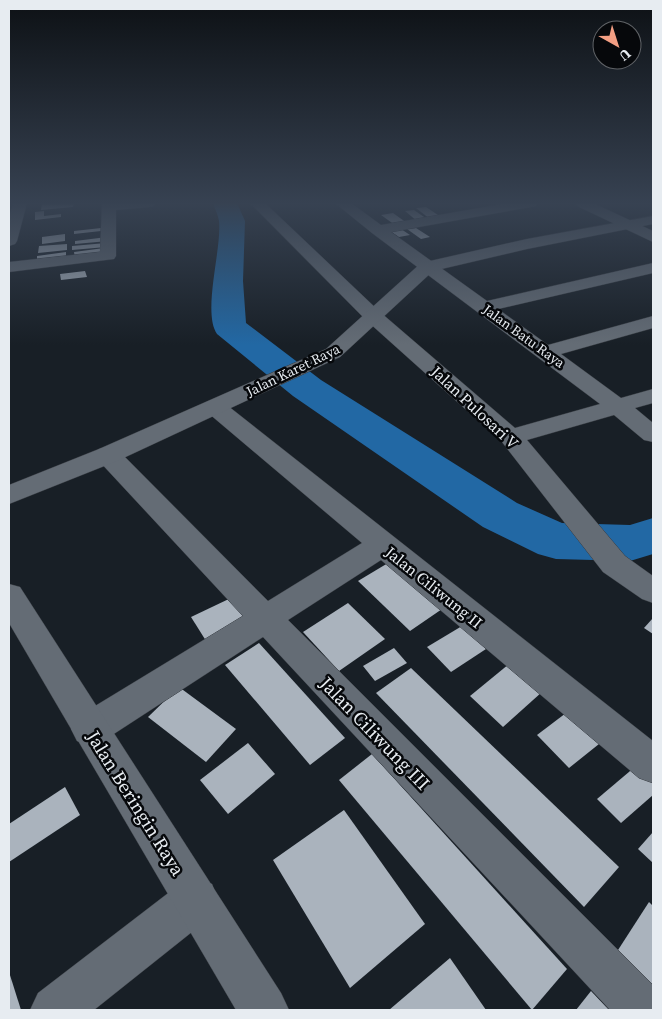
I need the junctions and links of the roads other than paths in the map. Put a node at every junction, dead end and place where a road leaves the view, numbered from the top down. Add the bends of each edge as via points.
1 (108, 251) edge
2 (306, 251) edge
3 (405, 251) edge
4 (498, 251) edge
5 (427, 267) junction
6 (9, 268) edge
7 (653, 268) edge
8 (484, 307) junction
9 (373, 316) junction
10 (653, 322) edge
11 (545, 352) junction
12 (653, 396) edge
13 (215, 407) junction
14 (619, 407) junction
15 (653, 435) edge
16 (511, 437) junction
17 (108, 455) junction
18 (9, 495) edge
19 (382, 545) junction
20 (653, 591) edge
21 (9, 596) edge
22 (266, 619) junction
23 (90, 729) junction
24 (653, 765) edge
25 (196, 900) junction
26 (55, 1010) edge
27 (264, 1010) edge
28 (643, 1010) edge

1 - 6 street via 108,256
2 - 9 street, Jalan Pulosari V
3 - 5 street, Jalan Batu Raya
4 - 5 street, Jalan Karet Raya
5 - 8 street, Jalan Batu Raya
5 - 9 street, Jalan Karet Raya
7 - 8 street
8 - 11 street, Jalan Batu Raya
9 - 13 street, Jalan Karet Raya via 333,353
9 - 16 street, Jalan Pulosari V
10 - 11 street
11 - 14 street, Jalan Batu Raya
12 - 14 street
13 - 17 street, Jalan Karet Raya
13 - 19 street, Jalan Ciliwung II
14 - 15 street, Jalan Batu Raya
14 - 16 street
16 - 20 street, Jalan Pulosari V via 614,564
17 - 18 street, Jalan Karet Raya
17 - 22 street, Jalan Ciliwung III
19 - 22 street
19 - 24 street, Jalan Ciliwung II
21 - 23 street, Jalan Beringin Raya
22 - 23 street
22 - 28 street, Jalan Ciliwung III
23 - 25 street, Jalan Beringin Raya
25 - 26 street
25 - 27 street, Jalan Beringin Raya

